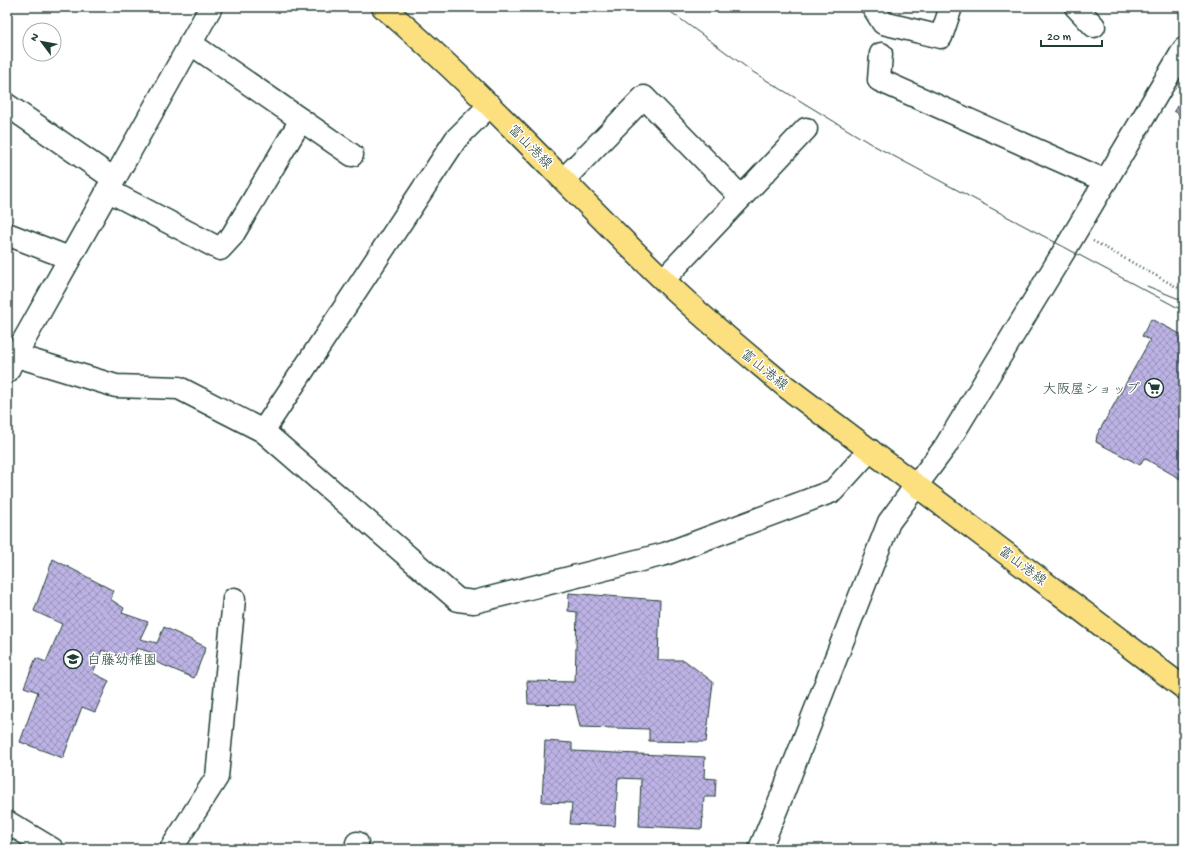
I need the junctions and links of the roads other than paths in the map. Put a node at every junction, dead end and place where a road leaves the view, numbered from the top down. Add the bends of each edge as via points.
1 (211, 7) edge
2 (383, 7) edge
3 (873, 7) edge
4 (951, 7) edge
5 (1076, 7) edge
6 (1094, 26) dead end
7 (190, 43) junction
8 (1184, 49) edge
9 (881, 54) dead end
10 (7, 105) edge
11 (490, 105) junction
12 (300, 120) junction
13 (806, 129) dead end
14 (352, 155) dead end
15 (564, 179) junction
16 (1106, 181) junction
17 (111, 184) junction
18 (741, 198) junction
19 (7, 234) edge
20 (69, 258) junction
21 (664, 279) junction
22 (10, 360) edge
23 (263, 431) junction
24 (870, 450) junction
25 (916, 484) junction
26 (234, 599) dead end
27 (1184, 688) edge
28 (7, 822) edge
29 (52, 849) edge
30 (171, 849) edge
31 (760, 849) edge

1 - 7 street
2 - 11 main road, 富山港線
3 - 4 street via 883,23 941,37
5 - 6 street
7 - 12 street
7 - 17 street
8 - 16 street
9 - 16 street via 879,80
10 - 17 street
11 - 15 main road, 富山港線
11 - 23 street via 456,139
12 - 14 street
12 - 17 street via 232,236 220,249
13 - 18 street
15 - 18 street via 644,97
15 - 21 main road, 富山港線
16 - 25 street via 945,447
17 - 20 street
18 - 21 street
19 - 20 street
20 - 22 street
21 - 24 main road, 富山港線 via 725,336 785,386
22 - 23 street via 116,386 179,388
23 - 24 street via 458,600 474,602 665,554 833,491
24 - 25 main road, 富山港線
25 - 27 main road, 富山港線
25 - 31 street via 888,522
26 - 30 street via 217,777
28 - 29 street

